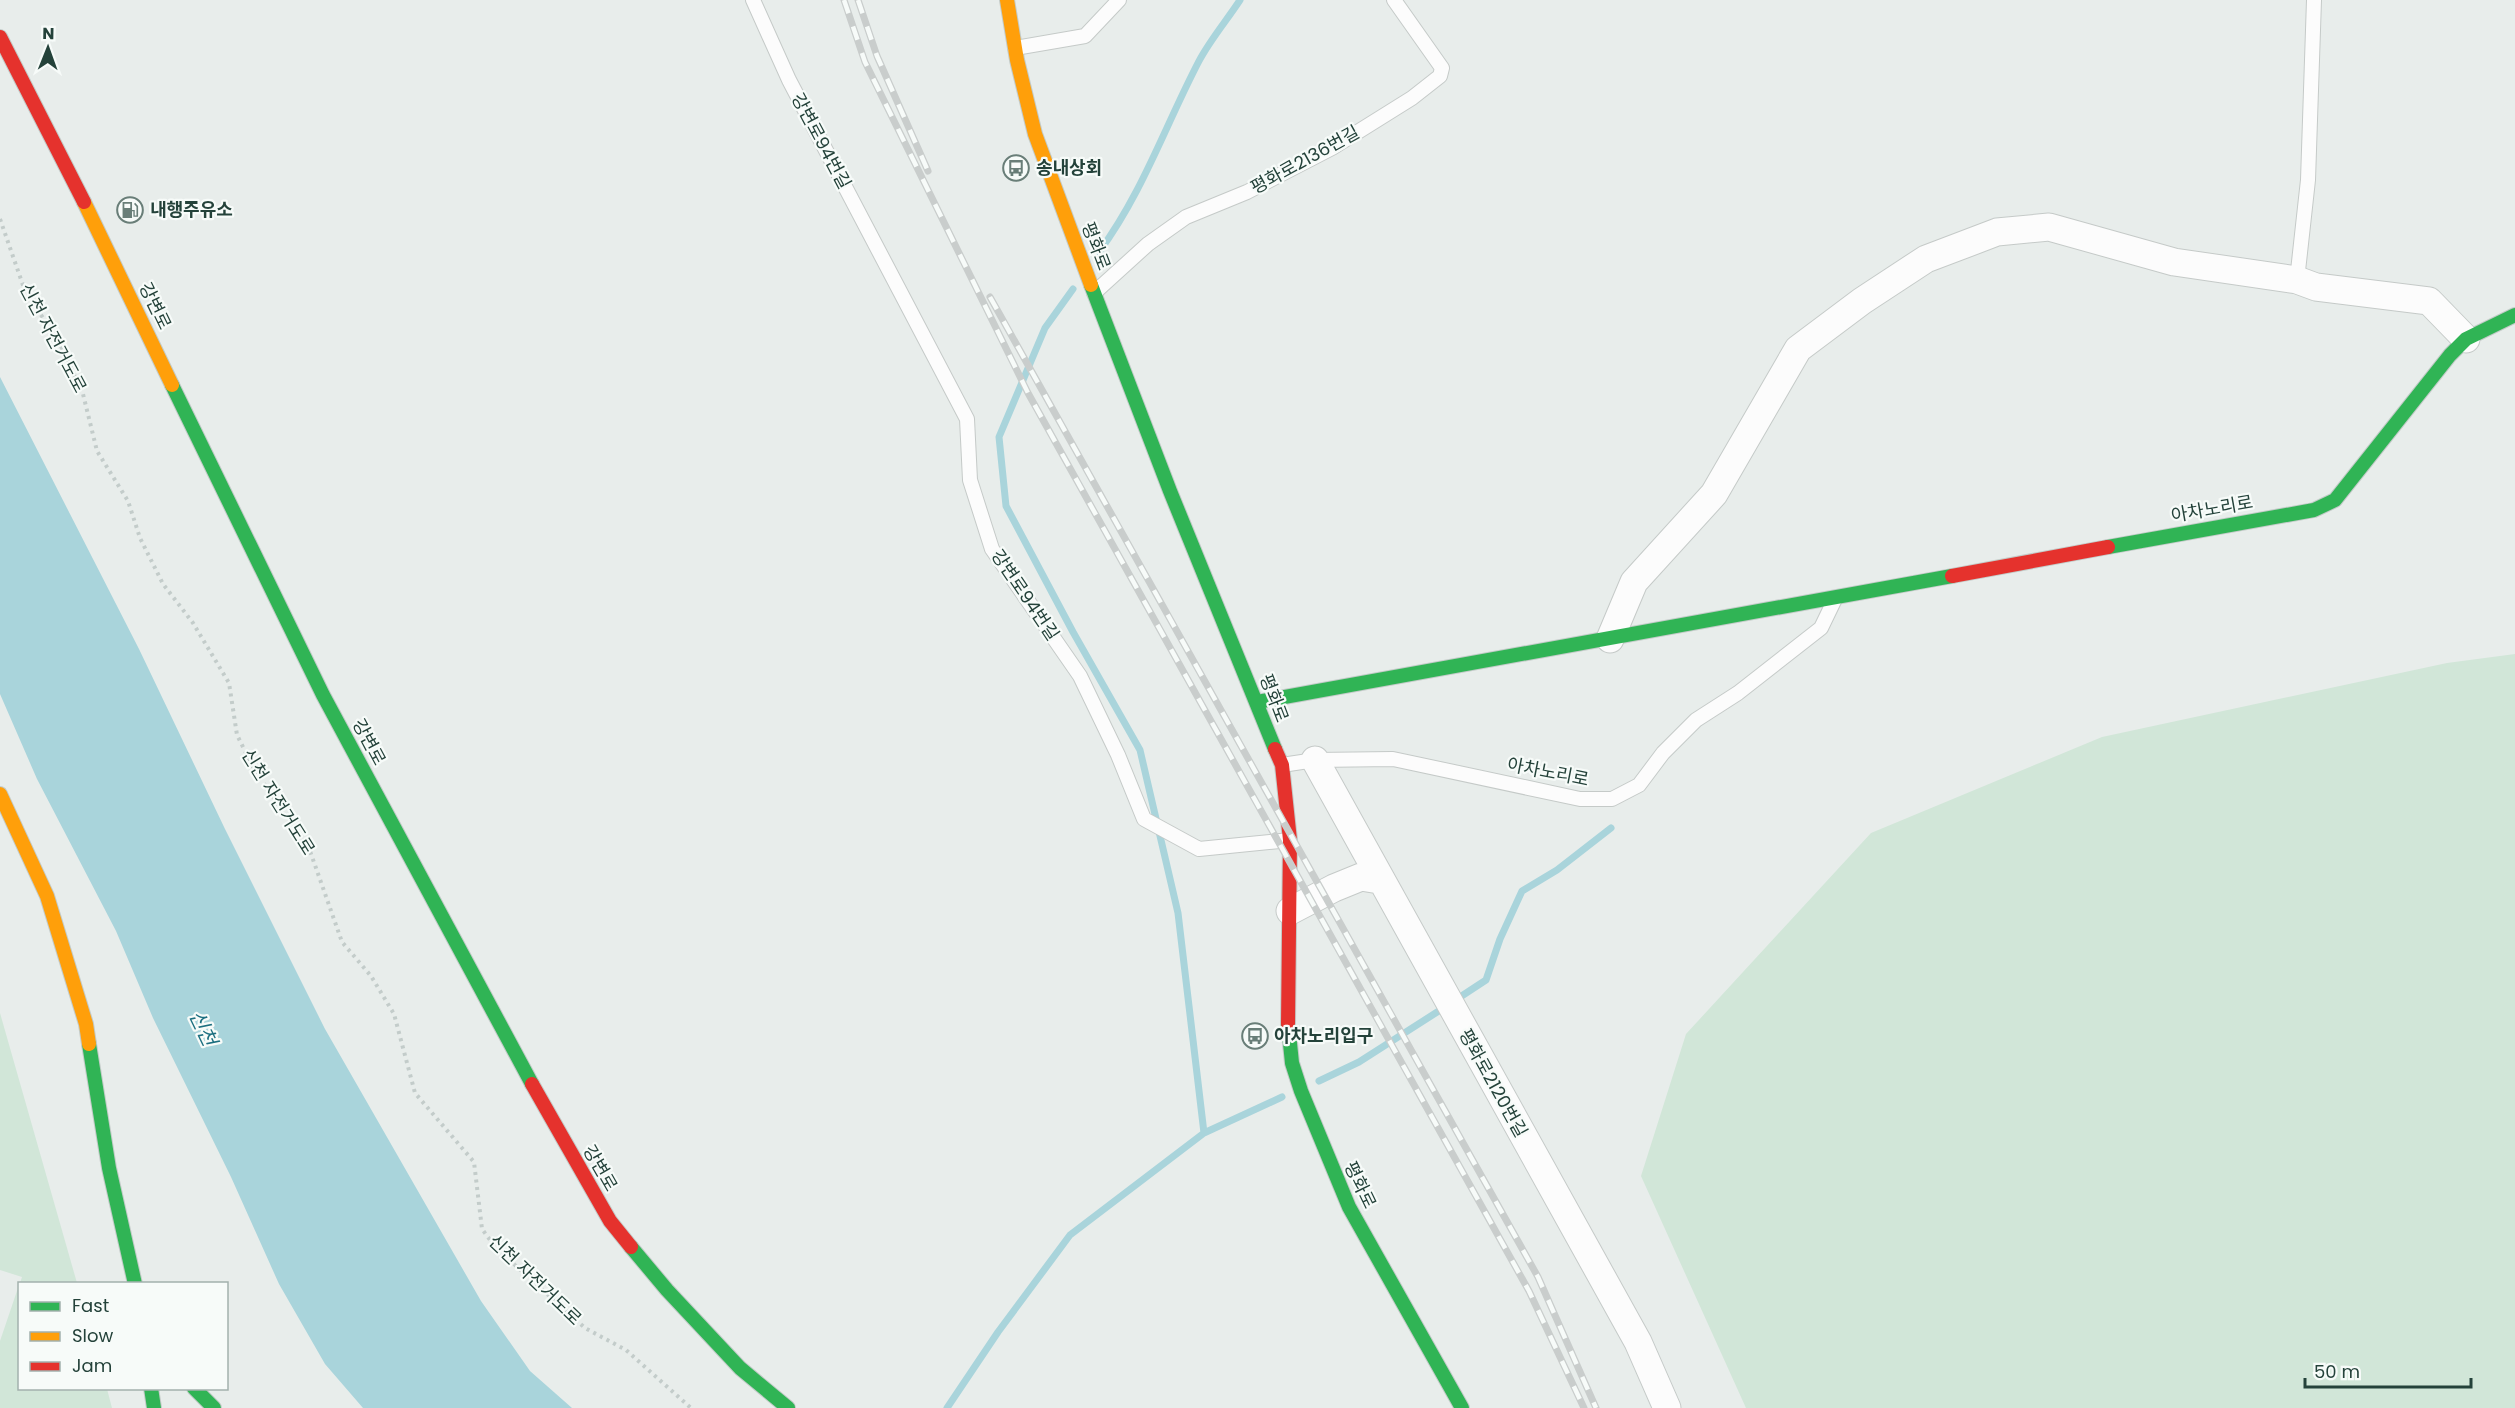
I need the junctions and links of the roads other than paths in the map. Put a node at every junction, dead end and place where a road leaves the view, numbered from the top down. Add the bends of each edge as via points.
1 (753, 0) edge
2 (1006, 0) edge
3 (1119, 0) edge
4 (1394, 0) edge
5 (2314, 0) edge
6 (0, 37) edge
7 (1015, 48) junction
8 (2297, 280) junction
9 (1094, 293) junction
10 (2515, 315) edge
11 (2466, 339) junction
12 (1835, 598) junction
13 (1611, 639) junction
14 (1257, 702) junction
15 (1315, 760) junction
16 (1282, 765) junction
17 (0, 794) edge
18 (1290, 840) junction
19 (1379, 880) junction
20 (1290, 911) junction
21 (135, 1282) edge
22 (152, 1390) edge
23 (195, 1390) edge
24 (154, 1408) edge
25 (214, 1408) edge
26 (788, 1408) edge
27 (1462, 1408) edge
28 (1667, 1408) edge

1 - 18 lane, 강변로94번길 via 789,80 967,419 970,480 992,549 1080,676 1144,819 1198,849
2 - 7 main road, 평화로
3 - 7 lane via 1085,36
4 - 9 lane, 평화로2136번길 via 1442,68 1440,76 1332,148 1247,192 1186,217 1148,244
5 - 8 lane via 2308,180
6 - 26 main road, 강변로 via 323,696 569,1152 610,1221 667,1290 740,1368
7 - 9 main road, 평화로 via 1035,134
8 - 11 street via 2316,287 2428,301
8 - 13 street via 2174,262 2049,227 1997,232 1926,260 1862,301 1798,350 1714,494 1634,582
9 - 14 main road, 평화로
10 - 11 main road, 아차노리로
11 - 12 main road, 아차노리로 via 2335,500 2314,510
12 - 13 main road, 아차노리로
12 - 15 lane, 아차노리로 via 1821,628 1738,693 1696,720 1662,753 1639,785 1611,800 1580,799 1393,759
13 - 14 main road, 아차노리로
14 - 16 main road, 평화로
15 - 16 lane, 아차노리로
15 - 19 street, 평화로2120번길
16 - 18 main road, 평화로
17 - 21 main road via 47,896 86,1023 109,1168
18 - 20 main road, 평화로
19 - 20 street via 1361,877
19 - 28 street, 평화로2120번길 via 1638,1342
20 - 27 main road, 평화로 via 1288,1028 1292,1063 1301,1091 1349,1207
22 - 24 main road
23 - 25 main road

